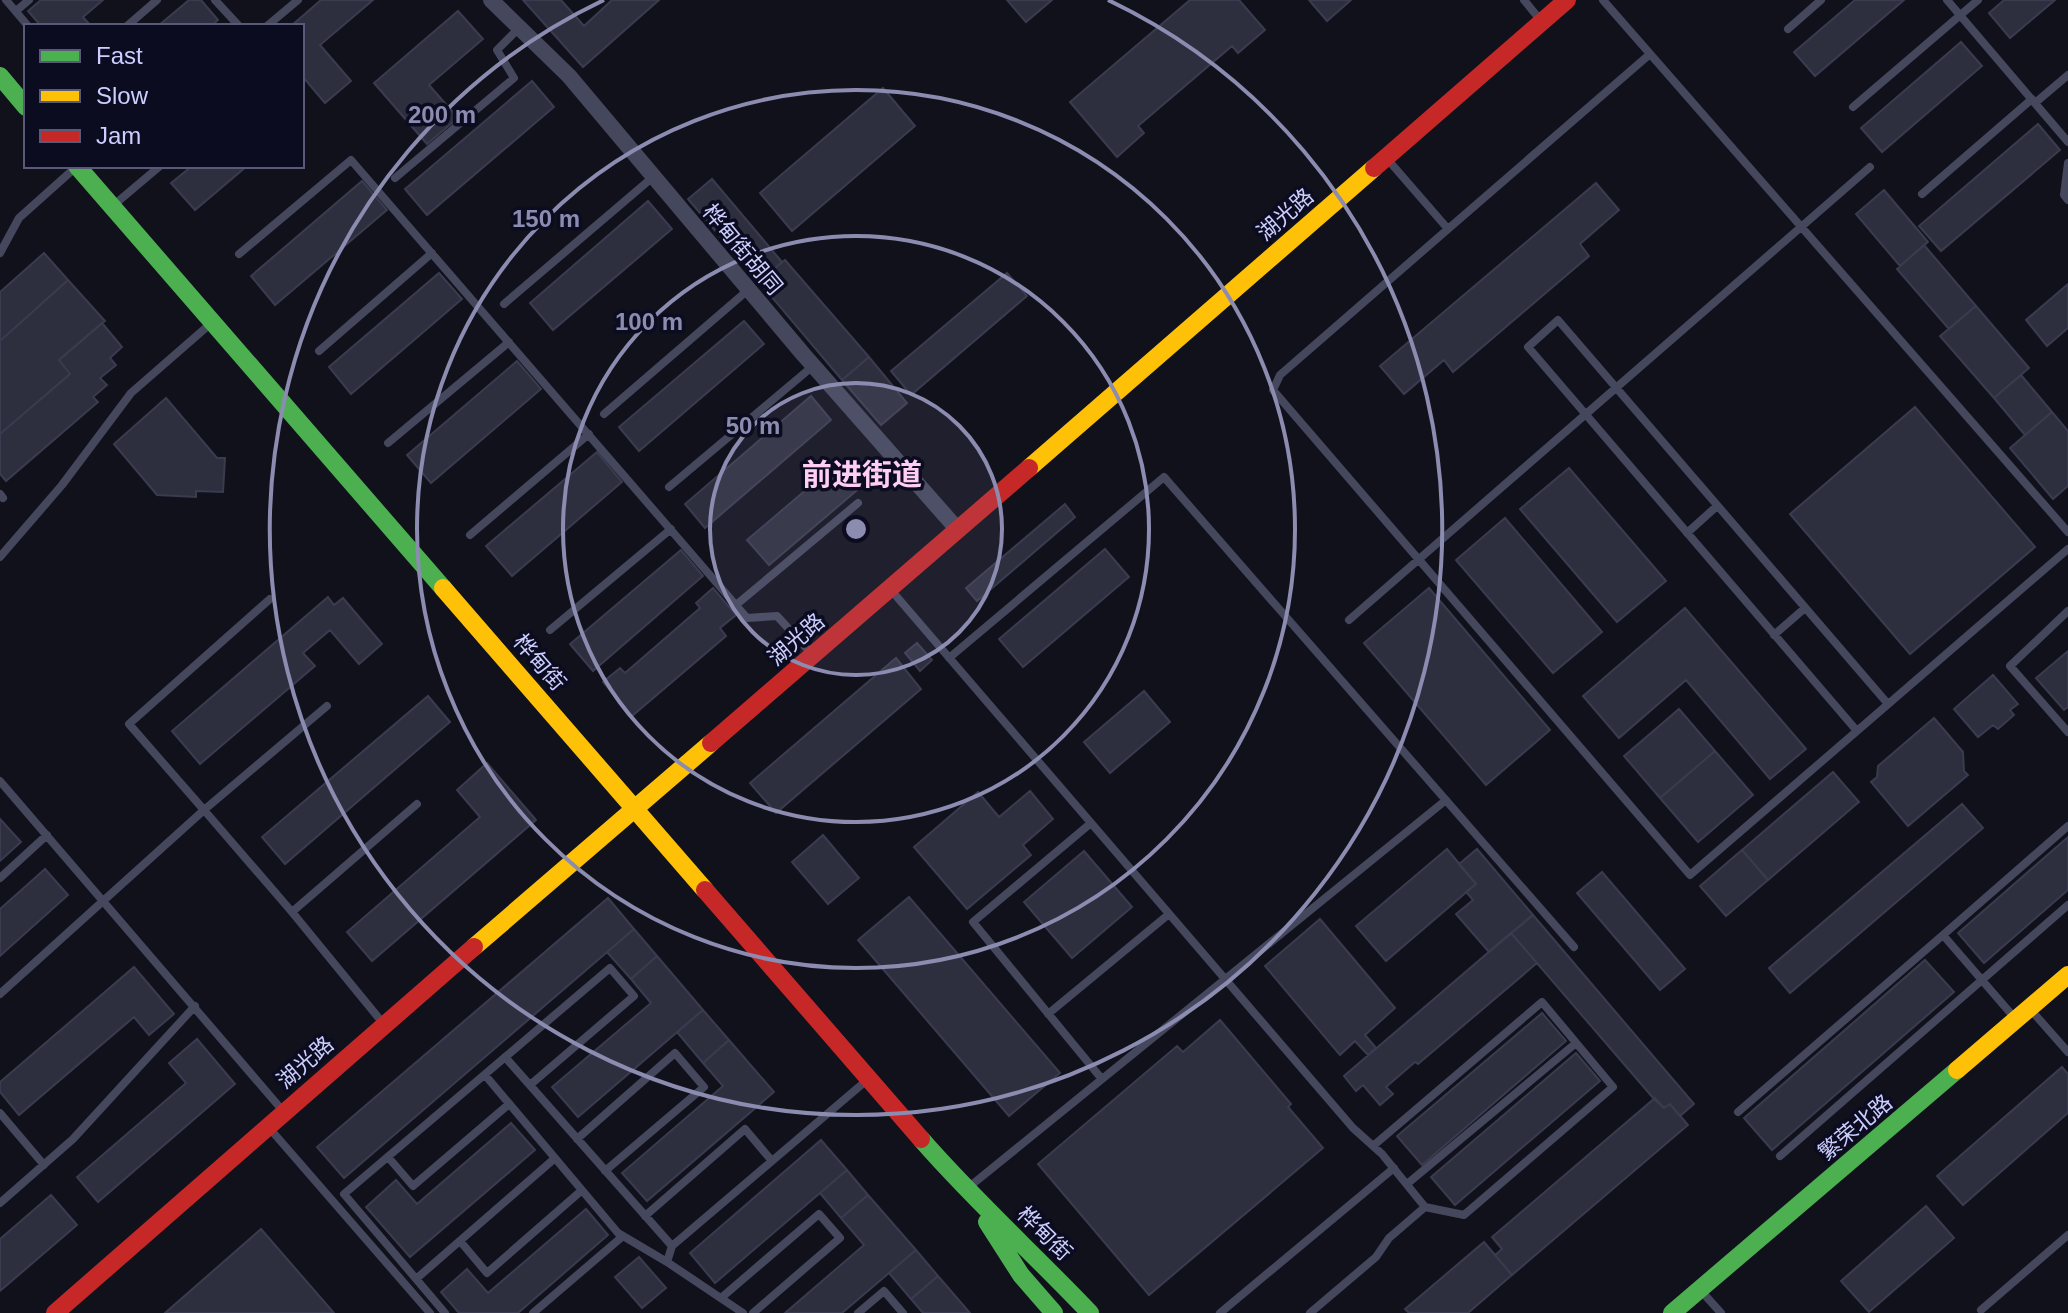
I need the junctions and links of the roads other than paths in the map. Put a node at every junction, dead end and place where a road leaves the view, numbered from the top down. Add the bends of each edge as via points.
1 (6, 0) edge
2 (29, 0) edge
3 (157, 0) edge
4 (215, 0) edge
5 (298, 0) edge
6 (491, 0) edge
7 (1524, 0) edge
8 (1567, 0) edge
9 (1603, 0) edge
10 (1821, 0) edge
11 (1947, 0) edge
12 (1978, 0) edge
13 (16, 11) junction
14 (1960, 15) junction
15 (1542, 22) junction
16 (26, 24) edge
17 (129, 24) edge
18 (237, 24) edge
19 (269, 24) edge
20 (520, 28) junction
21 (1788, 29) dead end
22 (1650, 54) junction
23 (2068, 75) edge
24 (0, 76) edge
25 (2034, 101) junction
26 (24, 105) edge
27 (1853, 107) dead end
28 (2068, 142) edge
29 (1386, 158) junction
30 (2068, 163) edge
31 (1870, 167) dead end
32 (75, 168) edge
33 (79, 168) edge
34 (158, 168) edge
35 (653, 177) junction
36 (395, 178) dead end
37 (1922, 194) dead end
38 (2068, 200) edge
39 (112, 206) junction
40 (1802, 227) junction
41 (1448, 229) junction
42 (0, 253) edge
43 (432, 253) junction
44 (239, 254) dead end
45 (748, 290) junction
46 (504, 304) dead end
47 (213, 322) junction
48 (509, 342) junction
49 (319, 351) dead end
50 (813, 366) junction
51 (1616, 388) junction
52 (604, 414) dead end
53 (1586, 415) junction
54 (589, 434) junction
55 (388, 443) dead end
56 (669, 487) dead end
57 (858, 503) dead end
58 (1717, 506) junction
59 (671, 529) junction
60 (958, 530) junction
61 (2068, 532) edge
62 (1687, 533) junction
63 (470, 535) dead end
64 (2068, 549) edge
65 (0, 557) edge
66 (1419, 560) junction
67 (890, 589) junction
68 (270, 599) dead end
69 (736, 605) junction
70 (1805, 608) junction
71 (2068, 611) edge
72 (1349, 620) dead end
73 (550, 630) dead end
74 (1774, 635) junction
75 (813, 655) junction
76 (949, 658) junction
77 (1888, 704) junction
78 (327, 706) dead end
79 (1857, 731) junction
80 (2068, 732) edge
81 (0, 781) edge
82 (1446, 800) junction
83 (417, 804) dead end
84 (636, 808) junction
85 (204, 810) junction
86 (1091, 823) junction
87 (2068, 826) edge
88 (47, 835) junction
89 (0, 878) edge
90 (104, 899) junction
91 (2068, 905) edge
92 (292, 912) junction
93 (1169, 914) junction
94 (1943, 935) junction
95 (1574, 947) dead end
96 (2068, 975) edge
97 (1224, 979) junction
98 (1982, 980) junction
99 (0, 994) edge
100 (195, 1006) junction
101 (1048, 1014) junction
102 (2023, 1014) junction
103 (384, 1024) junction
104 (1576, 1043) junction
105 (2068, 1052) edge
106 (505, 1057) junction
107 (485, 1075) junction
108 (869, 1078) junction
109 (1101, 1078) junction
110 (530, 1085) junction
111 (509, 1104) junction
112 (284, 1112) junction
113 (1738, 1112) dead end
114 (0, 1113) edge
115 (267, 1127) junction
116 (577, 1139) junction
117 (1373, 1146) junction
118 (1780, 1156) dead end
119 (388, 1157) junction
120 (554, 1159) junction
121 (772, 1161) junction
122 (44, 1165) junction
123 (1394, 1168) junction
124 (605, 1171) junction
125 (1407, 1184) junction
126 (965, 1190) junction
127 (581, 1191) junction
128 (0, 1203) edge
129 (1425, 1207) junction
130 (645, 1216) junction
131 (2068, 1235) edge
132 (623, 1236) junction
133 (460, 1241) junction
134 (672, 1246) junction
135 (667, 1262) junction
136 (416, 1279) junction
137 (1700, 1289) junction
138 (721, 1298) junction
139 (1045, 1307) edge
140 (1981, 1310) dead end
141 (55, 1313) edge
142 (430, 1313) edge
143 (445, 1313) edge
144 (533, 1313) edge
145 (743, 1313) edge
146 (753, 1313) edge
147 (858, 1313) edge
148 (903, 1313) edge
149 (1090, 1313) edge
150 (1220, 1313) edge
151 (1310, 1313) edge
152 (1672, 1313) edge
153 (1721, 1313) edge

1 - 13 lane
2 - 13 lane
3 - 17 lane
4 - 18 lane
5 - 19 lane
6 - 20 street, 桦甸街胡同
7 - 15 lane
8 - 15 street, 湖光路
9 - 22 lane
10 - 21 lane
11 - 14 lane
12 - 14 lane
13 - 16 lane
14 - 25 lane
14 - 27 lane
15 - 29 street, 湖光路
20 - 35 street, 桦甸街胡同 via 569,76
20 - 36 lane via 497,50 514,78
22 - 40 lane
22 - 41 lane
23 - 25 lane
24 - 26 street
25 - 28 lane
25 - 37 lane
29 - 41 lane
29 - 60 street, 湖光路
30 - 38 lane
31 - 40 lane
32 - 42 lane via 19,218
33 - 39 street, 桦甸街
34 - 39 lane
35 - 45 street, 桦甸街胡同
35 - 46 lane
39 - 47 street, 桦甸街
40 - 51 lane
40 - 61 lane
41 - 66 lane via 1280,375 1273,390
43 - 44 lane via 351,160
43 - 48 lane
43 - 49 lane
45 - 50 street, 桦甸街胡同
45 - 52 lane
47 - 65 lane via 131,393
47 - 84 street, 桦甸街
48 - 54 lane
48 - 55 lane
50 - 56 lane
50 - 60 street, 桦甸街胡同
51 - 53 lane
51 - 53 lane via 1558,320 1528,347
51 - 58 lane
53 - 62 lane
53 - 66 lane
54 - 59 lane
54 - 63 lane
57 - 69 lane
58 - 62 lane
58 - 70 lane
59 - 69 lane
59 - 73 lane
60 - 67 street, 湖光路
62 - 74 lane
64 - 77 lane
66 - 72 lane
66 - 79 lane via 1690,875
67 - 75 street, 湖光路
67 - 76 lane
68 - 85 lane via 129,724
69 - 75 lane via 747,618 777,616
70 - 74 lane
70 - 77 lane
71 - 80 lane via 2010,666
74 - 79 lane
75 - 84 street, 湖光路
76 - 82 lane via 1164,477
76 - 86 lane
77 - 79 lane
78 - 85 lane
81 - 88 lane
82 - 95 lane
82 - 97 lane
83 - 92 lane
84 - 103 street, 湖光路
84 - 108 street, 桦甸街
85 - 90 lane
85 - 92 lane
86 - 93 lane
86 - 101 lane via 973,922
87 - 94 lane
88 - 89 lane
88 - 90 lane
90 - 99 lane
90 - 100 lane
91 - 98 lane
92 - 103 lane
93 - 97 lane
93 - 101 lane
94 - 98 lane
94 - 113 lane
96 - 102 street, 繁荣北路
97 - 109 lane
97 - 117 lane
98 - 102 lane
98 - 118 lane
100 - 112 lane
100 - 122 lane
101 - 109 lane
102 - 105 lane
102 - 137 street, 繁荣北路
103 - 112 street, 湖光路
104 - 117 lane via 1542,1002
104 - 125 lane
104 - 129 lane via 1613,1087 1464,1215
106 - 107 lane
106 - 110 lane
106 - 110 lane via 610,968 634,996
107 - 111 lane
107 - 119 lane
108 - 121 lane
108 - 126 street, 桦甸街
109 - 126 lane
110 - 116 lane
111 - 119 lane via 413,1186
111 - 120 lane
112 - 115 street, 湖光路
114 - 122 lane
115 - 141 street, 湖光路
115 - 142 lane
116 - 124 lane
116 - 124 lane via 675,1053 704,1087
117 - 123 lane
119 - 136 lane via 344,1194
120 - 127 lane
120 - 133 lane
121 - 130 lane via 745,1129
121 - 134 lane
122 - 128 lane
123 - 125 lane
123 - 150 lane
124 - 130 lane
125 - 129 lane
126 - 139 street, 桦甸街
126 - 149 street, 桦甸街
127 - 132 lane
127 - 133 lane via 487,1273
129 - 151 lane
130 - 134 lane
131 - 140 lane
132 - 135 lane
132 - 144 lane
133 - 136 lane
134 - 135 lane
135 - 138 lane
136 - 143 lane
137 - 152 street, 繁荣北路
137 - 153 lane
138 - 145 lane
138 - 146 lane via 819,1214 840,1238
147 - 148 lane via 884,1291

